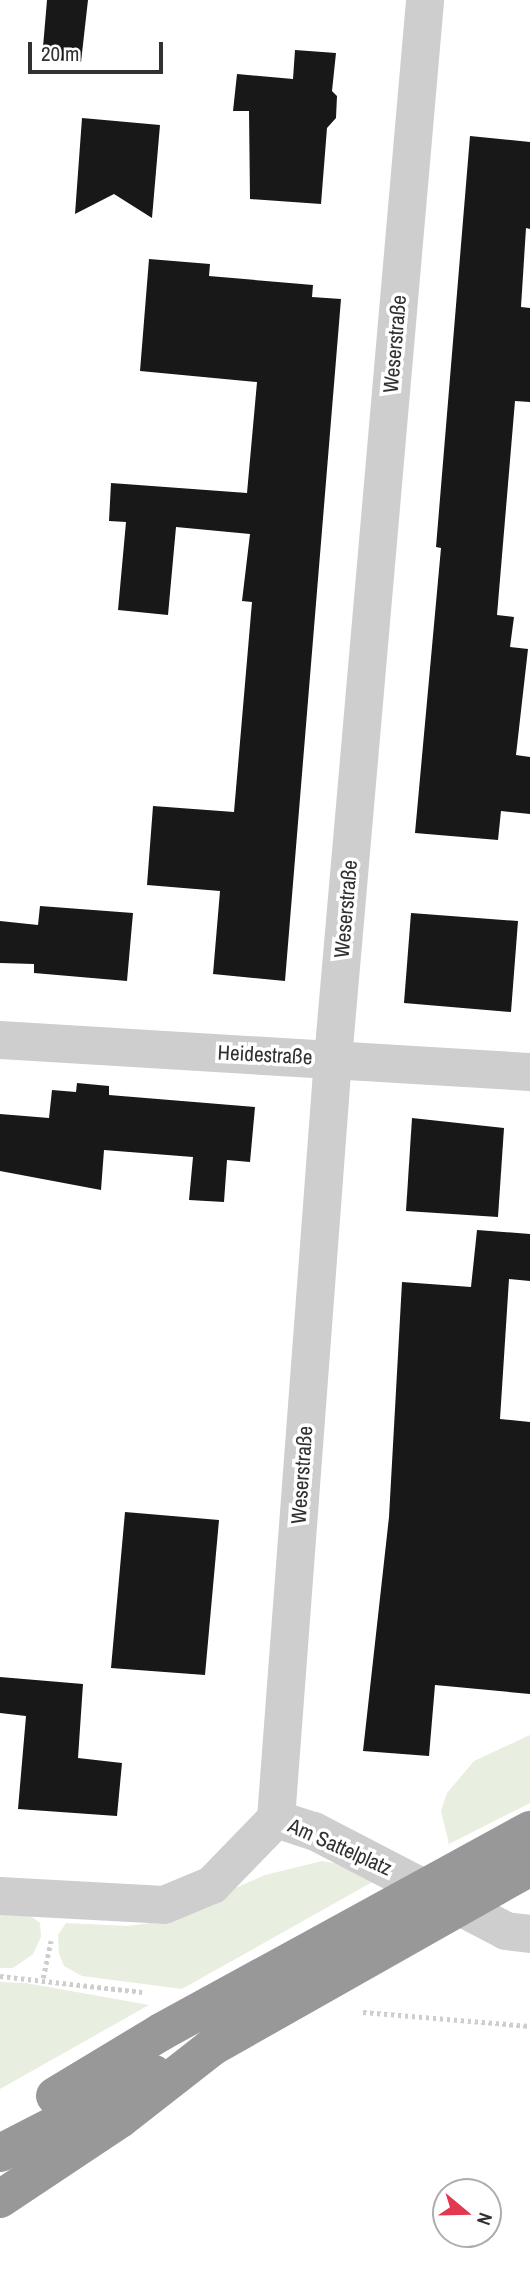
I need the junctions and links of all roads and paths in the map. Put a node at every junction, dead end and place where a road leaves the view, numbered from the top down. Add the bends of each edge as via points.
1 (425, 0) edge
2 (0, 1040) edge
3 (334, 1059) junction
4 (530, 1072) edge
5 (276, 1819) junction
6 (530, 1830) edge
7 (530, 1867) edge
8 (0, 1896) edge
9 (530, 1934) edge
10 (0, 1976) edge
11 (148, 1993) dead end
12 (358, 2011) dead end
13 (530, 2026) edge
14 (212, 2047) junction
15 (8, 2122) edge
16 (0, 2153) edge
17 (0, 2199) edge

1 - 3 street, Weserstraße
2 - 3 street, Heidestraße
3 - 4 street, Heidestraße
3 - 5 street, Weserstraße
5 - 8 street, Am Sattelplatz via 212,1885 164,1905
5 - 9 street, Am Sattelplatz via 314,1831 506,1931
6 - 15 highway, bridge via 161,2032
7 - 14 highway, bridge
10 - 11 path
12 - 13 path
14 - 16 highway via 86,2105
14 - 17 highway via 120,2119

